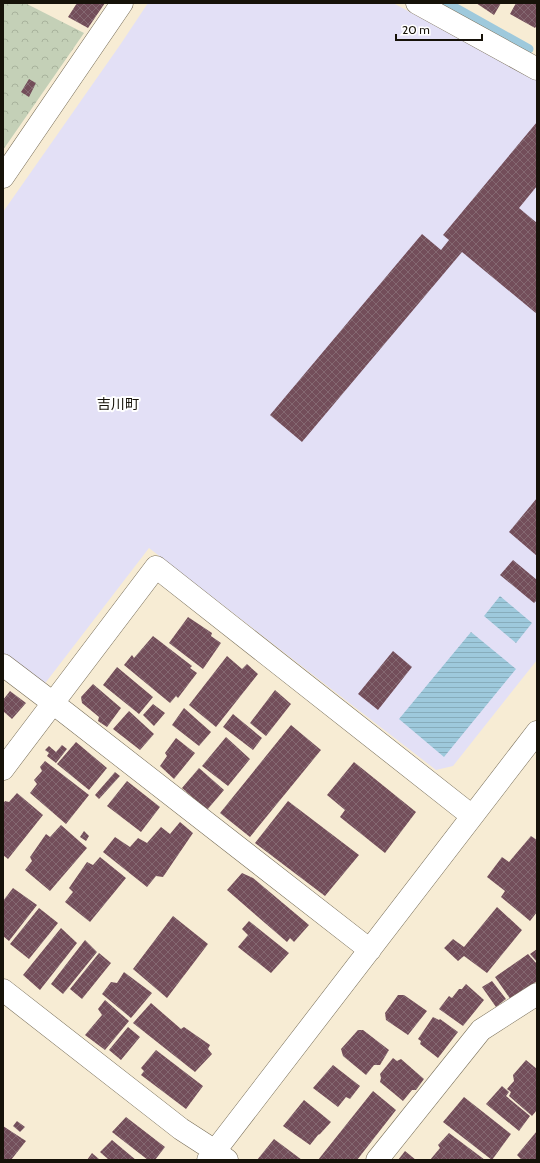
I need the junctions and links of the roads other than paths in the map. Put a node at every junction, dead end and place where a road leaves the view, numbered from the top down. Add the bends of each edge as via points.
1 (122, 3) edge
2 (417, 3) edge
3 (537, 69) edge
4 (3, 177) edge
5 (3, 665) edge
6 (53, 702) junction
7 (537, 732) edge
8 (3, 769) edge
9 (472, 816) junction
10 (370, 950) junction
11 (3, 990) edge
12 (537, 994) edge
13 (217, 1157) edge
14 (377, 1160) edge

1 - 4 street
2 - 3 street
5 - 6 street
6 - 8 street
6 - 9 street via 156,567
6 - 10 street
7 - 9 street
9 - 10 street
10 - 13 street
11 - 13 street
12 - 14 street via 481,1030

